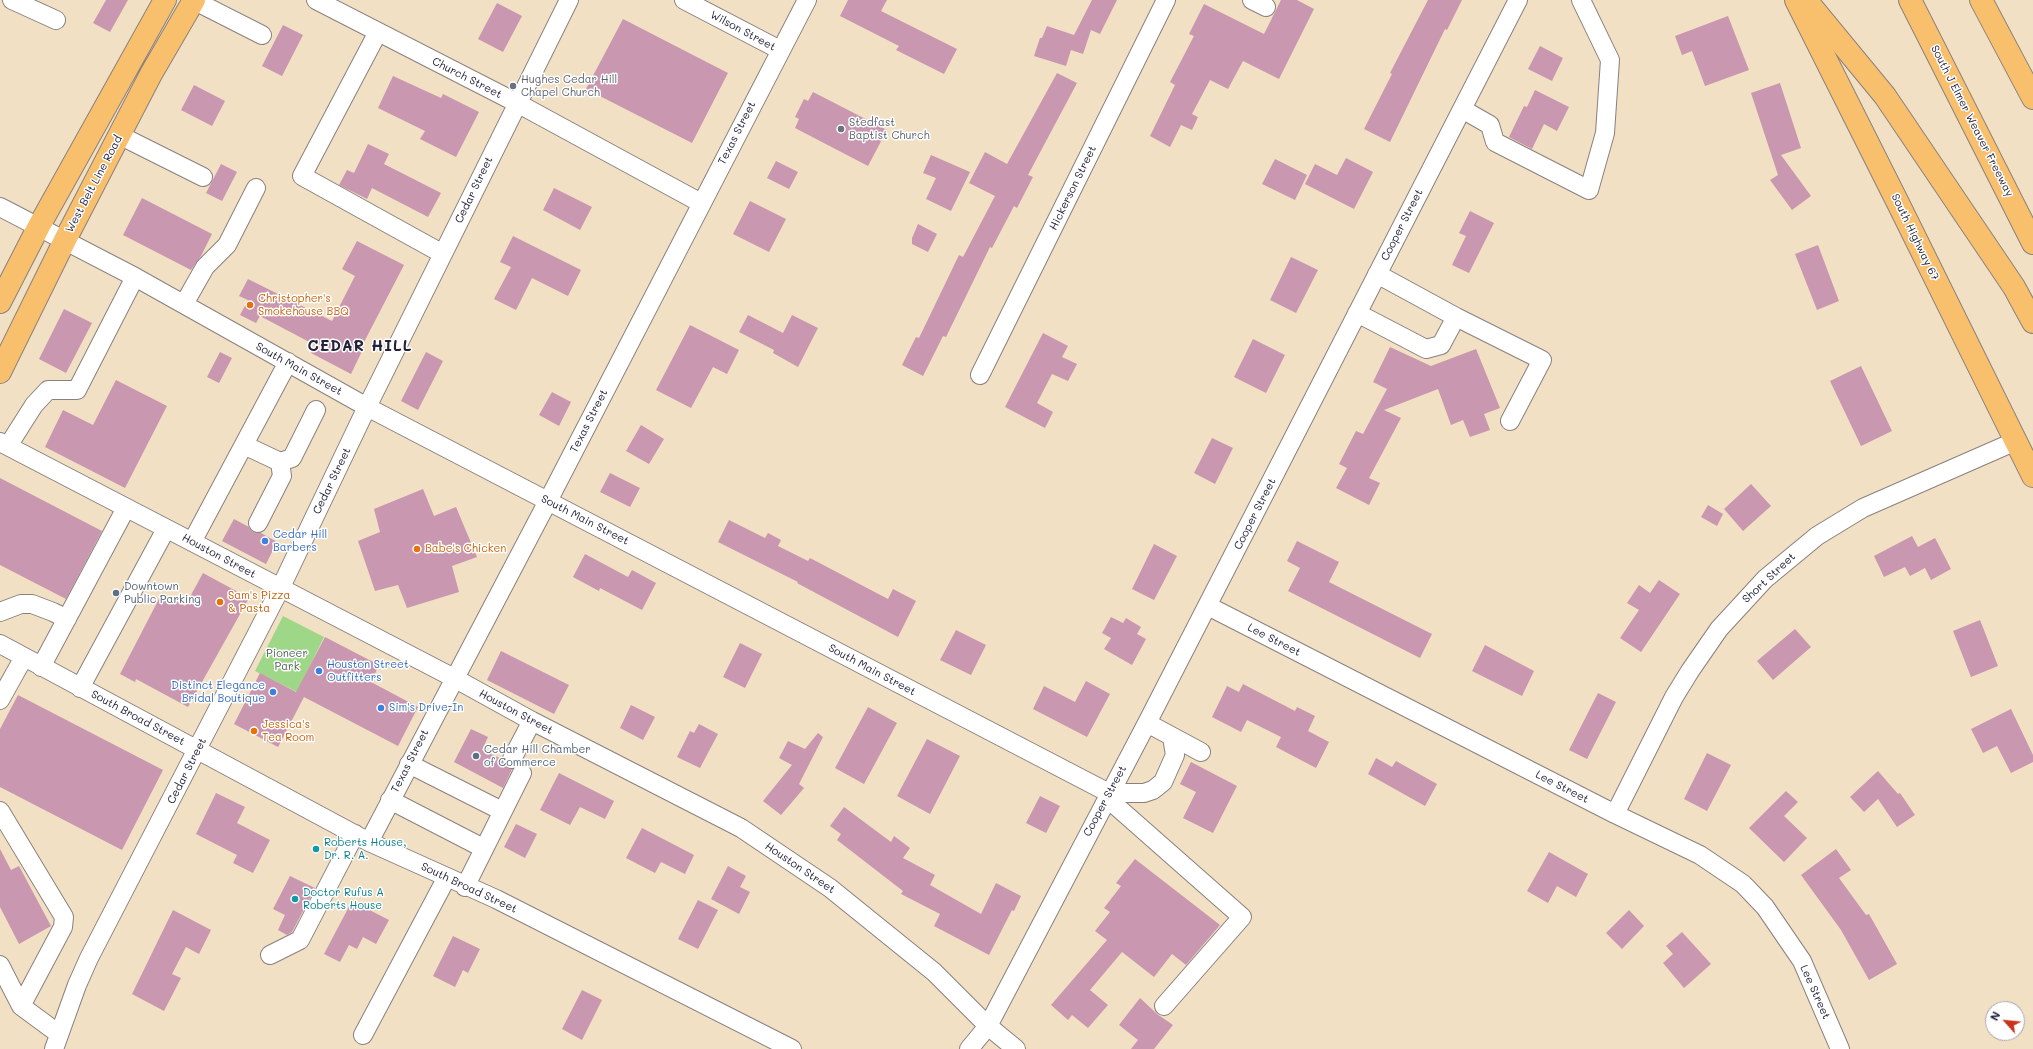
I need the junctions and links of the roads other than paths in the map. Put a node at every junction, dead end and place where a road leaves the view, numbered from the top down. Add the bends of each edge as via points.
1 (12, 0) edge
2 (165, 0) edge
3 (193, 0) edge
4 (316, 0) edge
5 (569, 0) edge
6 (684, 0) edge
7 (807, 0) edge
8 (1166, 0) edge
9 (1518, 0) edge
10 (1582, 0) edge
11 (1796, 0) edge
12 (1806, 0) edge
13 (1910, 0) edge
14 (1981, 0) edge
15 (56, 20) dead end
16 (378, 32) junction
17 (262, 35) dead end
18 (780, 50) junction
19 (2033, 98) edge
20 (517, 103) junction
21 (1462, 109) junction
22 (119, 135) junction
23 (203, 177) dead end
24 (256, 188) dead end
25 (701, 203) junction
26 (0, 207) edge
27 (39, 226) junction
28 (65, 240) junction
29 (2033, 243) edge
30 (443, 254) junction
31 (1377, 274) junction
32 (135, 276) junction
33 (0, 302) edge
34 (184, 304) junction
35 (1357, 313) junction
36 (1456, 317) junction
37 (2033, 322) edge
38 (288, 362) junction
39 (0, 372) edge
40 (980, 375) dead end
41 (367, 407) junction
42 (316, 410) dead end
43 (1510, 421) dead end
44 (2016, 441) junction
45 (4, 444) edge
46 (244, 445) junction
47 (280, 462) junction
48 (2033, 476) edge
49 (548, 501) junction
50 (126, 508) junction
51 (258, 523) dead end
52 (166, 529) junction
53 (192, 542) junction
54 (280, 588) junction
55 (1208, 606) junction
56 (0, 612) edge
57 (67, 619) junction
58 (0, 644) edge
59 (24, 657) junction
60 (41, 667) junction
61 (454, 678) junction
62 (80, 688) junction
63 (0, 700) edge
64 (532, 721) junction
65 (1147, 724) junction
66 (1172, 737) junction
67 (198, 750) junction
68 (1201, 752) dead end
69 (409, 764) junction
70 (1108, 796) junction
71 (390, 800) junction
72 (0, 811) edge
73 (502, 811) junction
74 (1615, 814) junction
75 (362, 838) junction
76 (483, 848) junction
77 (447, 877) junction
78 (465, 887) junction
79 (270, 955) dead end
80 (0, 965) edge
81 (21, 1006) junction
82 (1164, 1006) dead end
83 (988, 1026) junction
84 (363, 1036) dead end
85 (57, 1041) edge
86 (792, 1049) edge
87 (969, 1049) edge
88 (1016, 1049) edge
89 (1840, 1049) edge

1 - 15 street
2 - 27 main road
3 - 17 street
3 - 22 main road, West Belt Line Road
4 - 16 street, Church Street
5 - 20 street, Cedar Street
6 - 18 street, Wilson Street
7 - 18 street, Texas Street
8 - 40 street, Hickerson Street
9 - 21 street, Cooper Street
10 - 21 street via 1610,60 1605,133 1589,190 1495,142 1490,125
11 - 44 main road, South Highway 67
12 - 37 main road via 1885,96 2014,287
13 - 29 main road, South J Elmer Weaver Freeway
14 - 19 main road
16 - 20 street, Church Street
16 - 30 street via 302,176
18 - 25 street, Texas Street
20 - 25 street, Church Street
20 - 30 street, Cedar Street
21 - 31 street, Cooper Street
22 - 23 street
22 - 28 main road, West Belt Line Road
24 - 34 street via 227,245 205,267
25 - 49 street, Texas Street
26 - 27 street, South Main Street
27 - 28 street, South Main Street
27 - 33 main road
28 - 32 street, South Main Street
28 - 39 main road, West Belt Line Road
30 - 41 street, Cedar Street
31 - 35 street, Cooper Street
31 - 36 street
32 - 34 street, South Main Street
32 - 45 street via 76,390 48,390
34 - 38 street, South Main Street
35 - 36 street via 1426,349 1441,345
35 - 55 street, Cooper Street
36 - 43 street via 1542,360
38 - 41 street, South Main Street
38 - 46 street
41 - 49 street, South Main Street
41 - 54 street, Cedar Street
42 - 47 street via 292,458
44 - 48 main road, South Highway 67
44 - 74 street, Short Street via 1863,508 1817,536 1765,580 1719,629 1690,671 1674,697
45 - 50 street, Houston Street
46 - 47 street
46 - 53 street
47 - 51 street via 282,476
49 - 61 street, Texas Street
49 - 70 street, South Main Street
50 - 52 street, Houston Street
50 - 57 street
52 - 53 street, Houston Street
52 - 62 street
53 - 54 street, Houston Street
54 - 61 street, Houston Street
54 - 67 street, Cedar Street
55 - 65 street, Cooper Street
55 - 74 street, Lee Street
56 - 57 street via 21,604 32,604
57 - 60 street
58 - 59 street, South Broad Street
59 - 60 street, South Broad Street
59 - 63 street
60 - 62 street, South Broad Street
61 - 64 street, Houston Street
61 - 69 street, Texas Street
62 - 67 street, South Broad Street
64 - 73 street
64 - 83 street, Houston Street via 741,828 824,884 934,972
65 - 66 street
65 - 70 street, Cooper Street
66 - 68 street
66 - 70 street via 1175,755 1163,782 1144,793
67 - 75 street, South Broad Street
67 - 85 street, Cedar Street via 89,958
69 - 71 street, Texas Street
69 - 73 street
70 - 82 street via 1242,917
70 - 83 street, Cooper Street
71 - 75 street, Texas Street
71 - 76 street
72 - 81 street via 64,917 63,926
73 - 76 street
74 - 89 street, Lee Street via 1700,855 1743,884 1760,902 1802,961
75 - 77 street, South Broad Street
75 - 79 street, Texas Street via 300,940
76 - 78 street
77 - 78 street, South Broad Street
77 - 84 street
78 - 86 street, South Broad Street via 496,899
80 - 81 street
81 - 85 street
83 - 87 street
83 - 88 street, Houston Street

